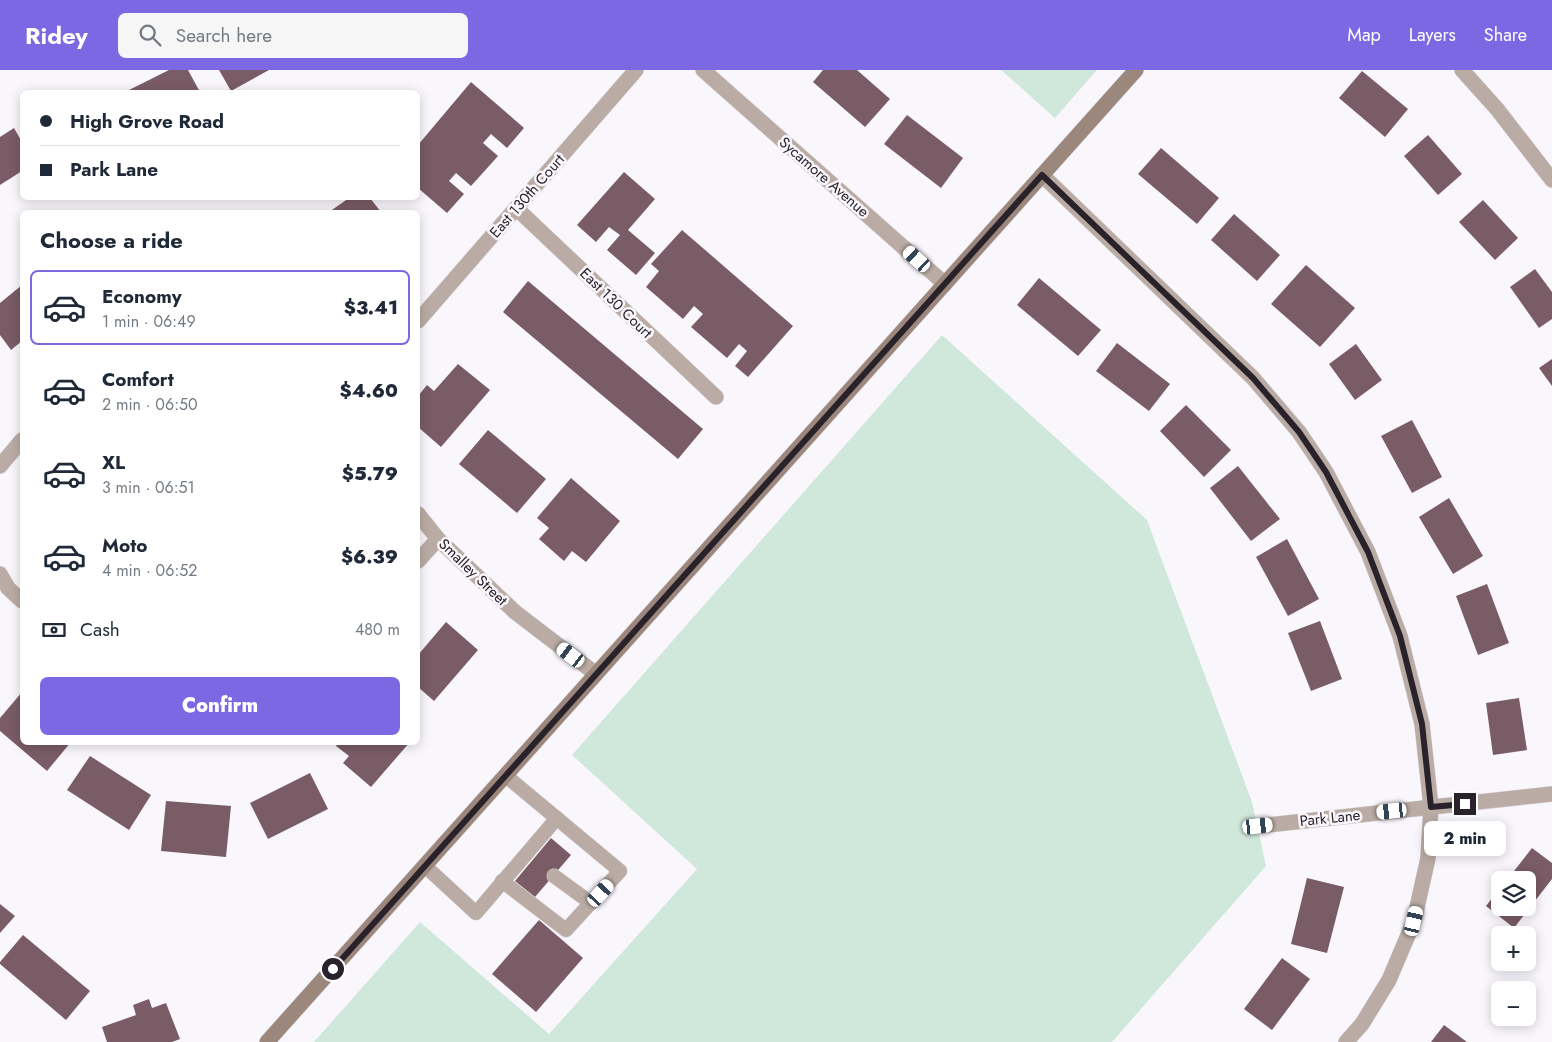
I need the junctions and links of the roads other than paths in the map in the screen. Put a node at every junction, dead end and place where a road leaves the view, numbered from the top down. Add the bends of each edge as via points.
1 (636, 70) edge
2 (703, 70) edge
3 (1136, 70) edge
4 (1462, 70) edge
5 (1042, 175) junction
6 (1552, 180) edge
7 (516, 208) junction
8 (945, 284) junction
9 (420, 320) edge
10 (716, 397) dead end
11 (20, 442) edge
12 (0, 466) edge
13 (420, 517) edge
14 (438, 540) junction
15 (420, 559) edge
16 (0, 574) edge
17 (20, 599) edge
18 (596, 674) junction
19 (506, 776) junction
20 (1552, 794) edge
21 (1431, 807) junction
22 (557, 818) junction
23 (1258, 826) dead end
24 (425, 866) junction
25 (554, 876) dead end
26 (502, 881) junction
27 (591, 903) junction
28 (267, 1042) edge
29 (1346, 1042) edge

1 - 7 street, East 130th Court
2 - 8 street, Sycamore Avenue
3 - 5 main road
4 - 6 street
5 - 8 main road
5 - 21 street via 1253,378 1299,432 1326,472 1368,552 1400,636 1422,724
7 - 9 street, East 130th Court
7 - 10 street, East 130 Court
8 - 18 main road
11 - 12 street
13 - 14 street, Smalley Street
14 - 15 street
14 - 18 street, Smalley Street via 515,612
16 - 17 street
18 - 19 main road
19 - 22 lane
19 - 24 main road
20 - 21 street, Park Lane
21 - 23 street, Park Lane
21 - 29 street via 1428,858 1414,921 1389,980 1362,1024
22 - 26 lane via 530,857
22 - 27 lane via 620,871
24 - 26 lane via 476,913
24 - 28 main road
25 - 27 lane
26 - 27 lane via 566,930

